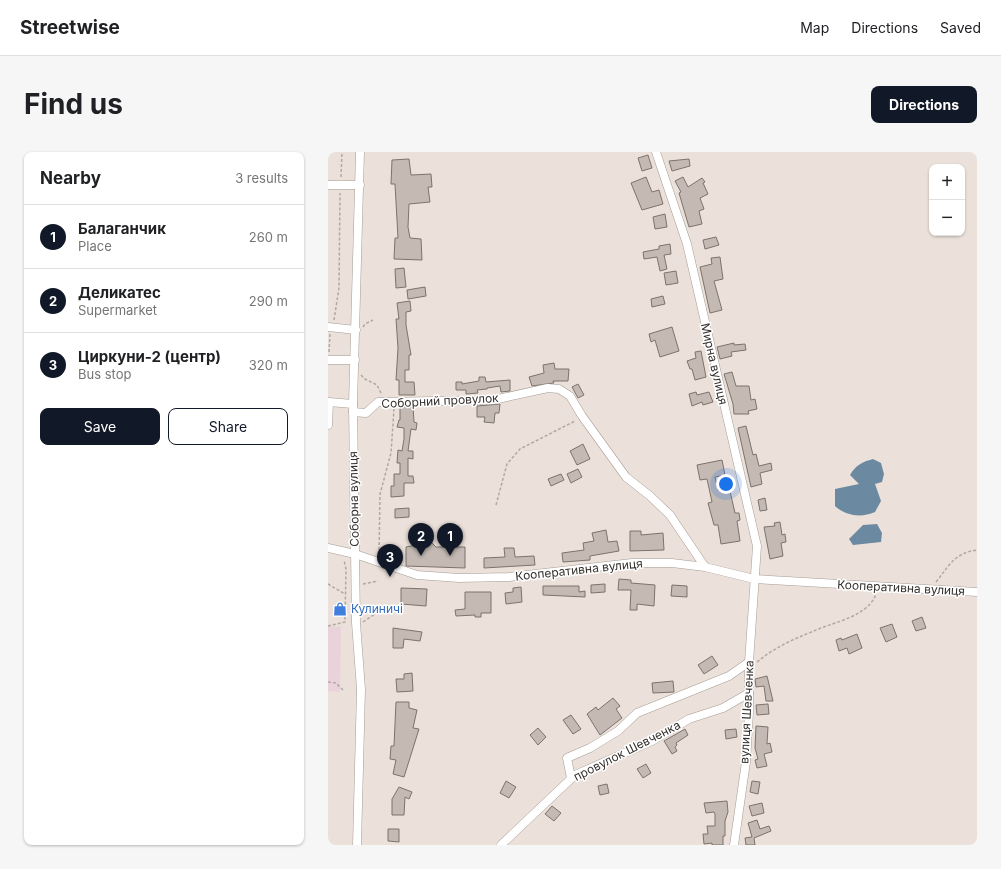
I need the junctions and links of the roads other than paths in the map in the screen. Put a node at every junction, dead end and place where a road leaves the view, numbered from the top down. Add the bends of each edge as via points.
1 (360, 152) edge
2 (656, 152) edge
3 (328, 185) edge
4 (360, 185) junction
5 (330, 327) edge
6 (359, 329) junction
7 (328, 360) edge
8 (355, 360) junction
9 (353, 408) junction
10 (328, 425) edge
11 (328, 548) edge
12 (355, 554) junction
13 (705, 568) junction
14 (754, 579) junction
15 (977, 592) edge
16 (749, 662) junction
17 (749, 693) junction
18 (571, 778) junction
19 (357, 845) edge
20 (501, 845) edge
21 (734, 845) edge

1 - 4 street, Соборна вулиця
2 - 14 street, Мирна вулиця via 686,244 757,546
3 - 4 street
4 - 6 street, Соборна вулиця
5 - 6 street
6 - 8 street, Соборна вулиця
7 - 8 street
8 - 9 street, Соборна вулиця
9 - 10 street, Соборний провулок via 329,402
9 - 12 street, Соборна вулиця
9 - 13 street, Соборний провулок via 366,413 378,402 493,400 548,388 559,389 570,396 582,417 626,477 670,515
11 - 12 street, Кооперативна вулиця
12 - 13 street, Кооперативна вулиця via 417,576 459,578 509,576 632,563 672,563
12 - 19 street, Соборна вулиця via 356,623 361,689
13 - 14 street, Кооперативна вулиця
14 - 15 street, Кооперативна вулиця
14 - 16 street, вулиця Шевченка
16 - 17 street, вулиця Шевченка
16 - 18 street via 729,676 637,713 618,731 590,748 566,758
17 - 18 street, провулок Шевченка via 723,708 689,719 652,741
17 - 21 street, вулиця Шевченка via 746,762
18 - 20 street, провулок Шевченка

